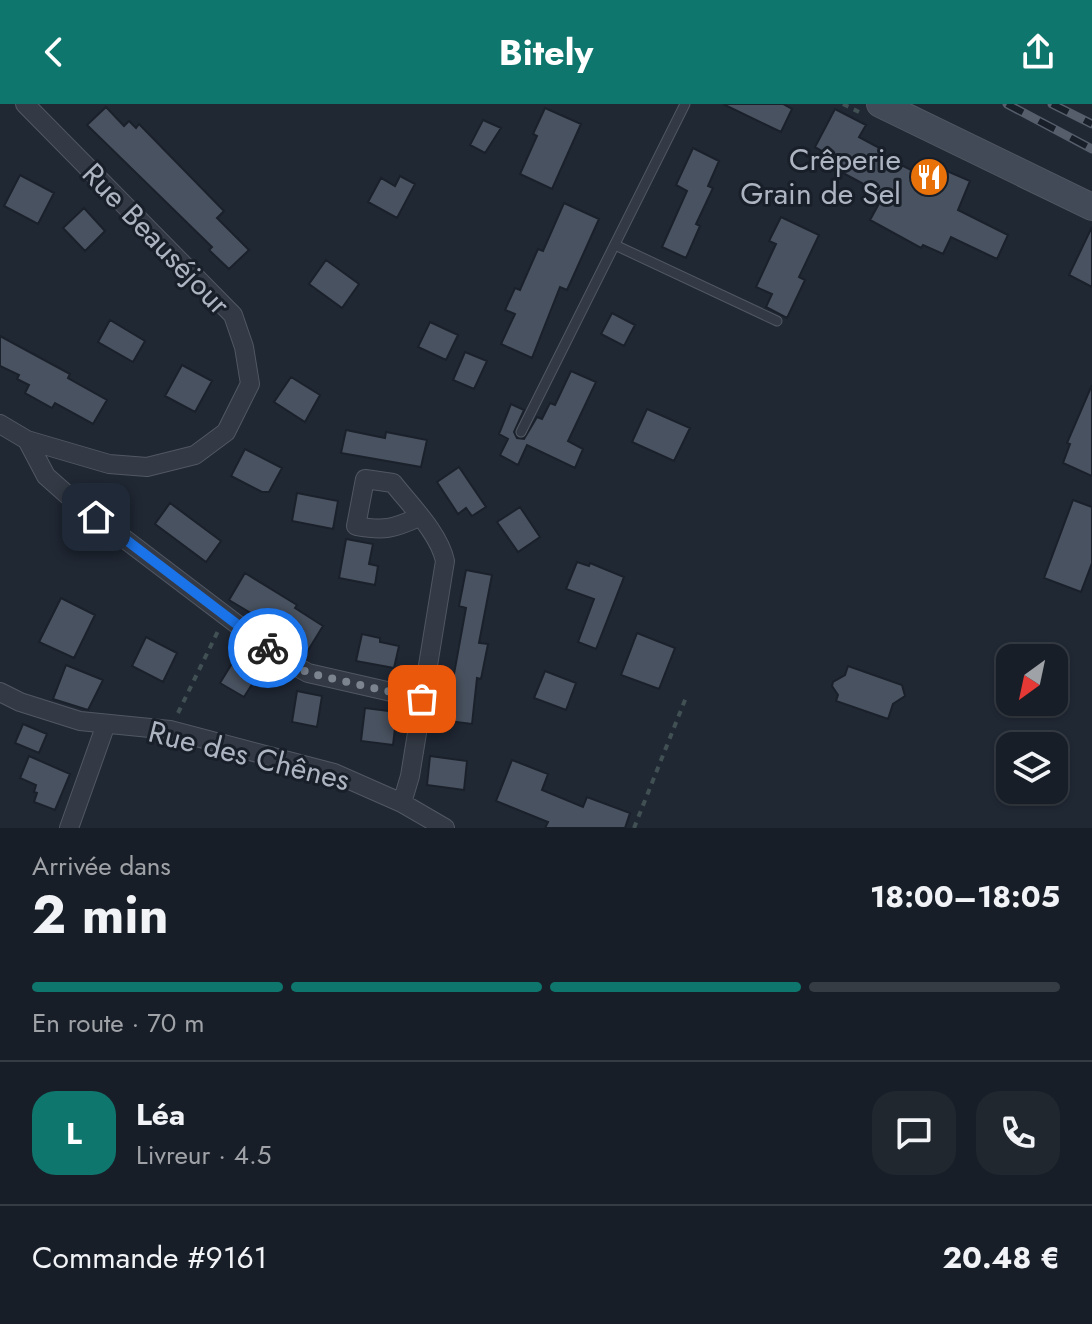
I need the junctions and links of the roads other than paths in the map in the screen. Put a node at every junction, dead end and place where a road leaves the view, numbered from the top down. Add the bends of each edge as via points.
1 (25, 104) edge
2 (685, 104) edge
3 (880, 104) edge
4 (1092, 207) edge
5 (615, 245) junction
6 (777, 321) dead end
7 (0, 424) edge
8 (521, 432) dead end
9 (27, 440) junction
10 (419, 517) dead end
11 (0, 692) edge
12 (422, 699) junction
13 (106, 724) junction
14 (402, 803) junction
15 (69, 828) edge
16 (445, 828) edge

1 - 9 street, Rue Beauséjour via 233,315 250,384 226,432 195,455 147,467 109,464
2 - 5 lane
3 - 4 main road
5 - 6 lane
5 - 8 lane
7 - 9 street, Rue Beauséjour
9 - 12 street via 46,476 72,499 284,660 308,673
10 - 12 street via 442,548 445,561
11 - 13 street, Rue des Chênes via 80,721
12 - 14 street
13 - 14 street, Rue des Chênes via 170,730 334,773
13 - 15 street
14 - 16 street, Rue des Chênes

